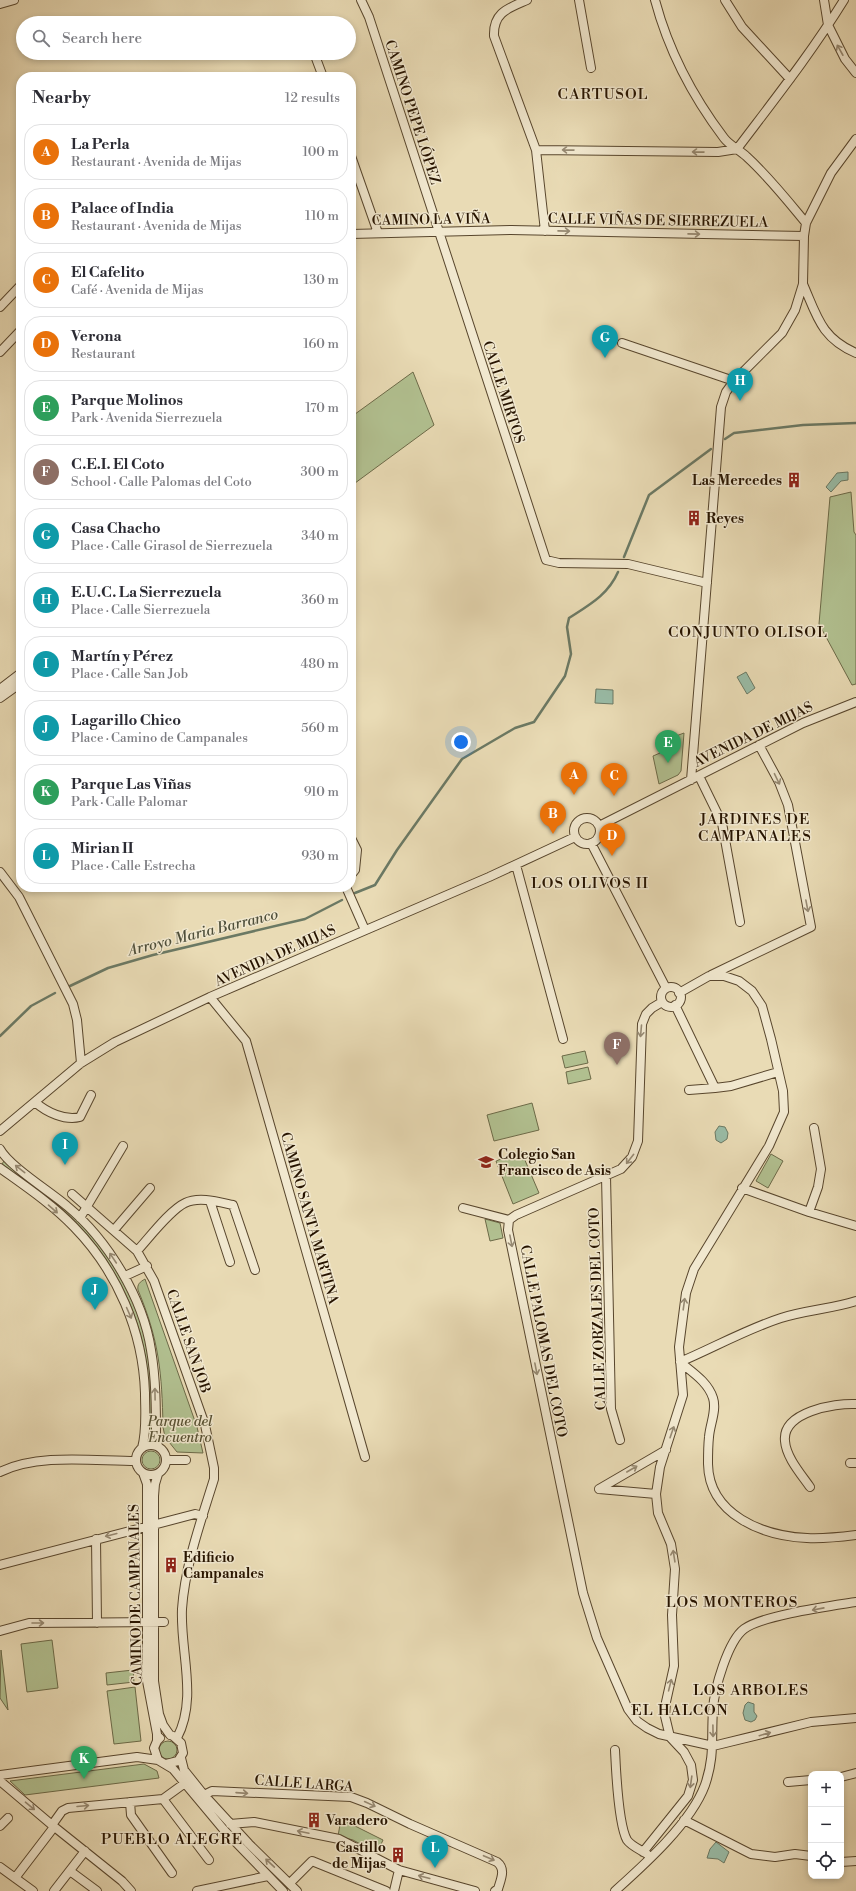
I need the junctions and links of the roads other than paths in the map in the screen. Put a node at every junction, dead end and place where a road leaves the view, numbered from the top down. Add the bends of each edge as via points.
1 (14, 0) edge
2 (361, 0) edge
3 (527, 0) edge
4 (579, 0) edge
5 (655, 0) edge
6 (725, 0) edge
7 (824, 0) edge
8 (844, 0) edge
9 (0, 4) edge
10 (828, 25) junction
11 (317, 60) edge
12 (591, 68) dead end
13 (321, 72) edge
14 (856, 72) edge
15 (790, 79) junction
16 (856, 139) edge
17 (737, 149) junction
18 (536, 150) junction
19 (356, 170) edge
20 (806, 223) junction
21 (511, 230) joint
22 (545, 230) junction
23 (438, 232) junction
24 (378, 233) junction
25 (356, 234) edge
26 (804, 236) junction
27 (803, 284) junction
28 (16, 290) edge
29 (0, 307) edge
30 (16, 335) edge
31 (622, 344) dead end
32 (0, 352) edge
33 (856, 353) edge
34 (734, 381) junction
35 (707, 583) junction
36 (16, 677) edge
37 (16, 687) edge
38 (0, 688) edge
39 (0, 698) edge
40 (856, 702) edge
41 (759, 745) junction
42 (698, 776) junction
43 (691, 780) junction
44 (599, 826) junction
45 (575, 837) junction
46 (591, 843) junction
47 (356, 848) edge
48 (356, 860) edge
49 (516, 865) junction
50 (0, 872) edge
51 (348, 892) edge
52 (740, 922) dead end
53 (365, 930) junction
54 (709, 976) junction
55 (666, 988) junction
56 (679, 993) junction
57 (210, 997) junction
58 (662, 1002) junction
59 (675, 1005) junction
60 (563, 1038) dead end
61 (81, 1063) junction
62 (778, 1072) junction
63 (715, 1088) junction
64 (689, 1090) dead end
65 (92, 1095) dead end
66 (35, 1102) junction
67 (814, 1128) dead end
68 (2, 1129) edge
69 (0, 1138) edge
70 (123, 1146) dead end
71 (0, 1149) edge
72 (0, 1168) edge
73 (606, 1176) junction
74 (150, 1188) dead end
75 (742, 1188) junction
76 (72, 1194) dead end
77 (210, 1201) junction
78 (88, 1207) junction
79 (463, 1208) dead end
80 (809, 1212) junction
81 (80, 1218) junction
82 (509, 1220) junction
83 (856, 1226) edge
84 (114, 1230) junction
85 (137, 1251) junction
86 (230, 1262) dead end
87 (147, 1266) junction
88 (255, 1270) dead end
89 (125, 1276) junction
90 (856, 1301) edge
91 (680, 1362) junction
92 (856, 1404) edge
93 (620, 1440) dead end
94 (158, 1446) junction
95 (142, 1448) junction
96 (666, 1450) junction
97 (365, 1457) dead end
98 (167, 1460) junction
99 (186, 1460) dead end
100 (136, 1461) junction
101 (0, 1472) edge
102 (143, 1473) junction
103 (158, 1474) junction
104 (810, 1487) dead end
105 (656, 1494) junction
106 (203, 1516) junction
107 (151, 1525) junction
108 (856, 1535) edge
109 (96, 1539) junction
110 (0, 1565) edge
111 (856, 1602) edge
112 (150, 1622) junction
113 (164, 1622) dead end
114 (97, 1623) junction
115 (0, 1631) edge
116 (856, 1718) edge
117 (174, 1736) junction
118 (670, 1737) junction
119 (155, 1745) junction
120 (713, 1746) junction
121 (615, 1750) dead end
122 (138, 1757) junction
123 (181, 1758) junction
124 (158, 1760) junction
125 (166, 1764) junction
126 (856, 1773) edge
127 (0, 1775) edge
128 (844, 1776) edge
129 (808, 1780) edge
130 (0, 1781) edge
131 (788, 1782) dead end
132 (184, 1783) junction
133 (204, 1795) junction
134 (163, 1799) junction
135 (130, 1802) junction
136 (8, 1818) dead end
137 (684, 1820) junction
138 (230, 1824) junction
139 (0, 1826) edge
140 (53, 1826) junction
141 (85, 1851) junction
142 (643, 1852) junction
143 (651, 1856) junction
144 (808, 1856) edge
145 (209, 1860) dead end
146 (856, 1861) edge
147 (844, 1862) edge
148 (0, 1867) edge
149 (399, 1870) junction
150 (70, 1871) junction
151 (172, 1873) dead end
152 (268, 1876) junction
153 (15, 1878) junction
154 (290, 1883) junction
155 (33, 1891) edge
156 (54, 1891) edge
157 (97, 1891) edge
158 (131, 1891) edge
159 (197, 1891) edge
160 (283, 1891) edge
161 (297, 1891) edge
162 (386, 1891) edge
163 (394, 1891) edge
164 (475, 1891) edge
165 (495, 1891) edge
166 (615, 1891) edge

1 - 9 street
2 - 23 street, CAMINO PEPE LÓPEZ via 369,17
3 - 18 street via 498,17 494,26 494,36
4 - 12 street
5 - 17 street via 669,44 689,83 724,138
6 - 15 street via 742,27
7 - 10 street
8 - 10 street
14 -> 10 street via 845,58
10 - 15 street
11 - 13 street
15 - 17 street
16 - 20 street via 831,173
17 -> 18 street via 718,152
17 - 20 street via 774,184
18 - 22 street
19 - 24 street
20 - 26 street
21 - 22 street, CALLE VIÑAS DE SIERREZUELA
21 - 23 street, CAMINO LA VIÑA
22 -> 26 street, CALLE VIÑAS DE SIERREZUELA
23 - 24 street, CAMINO LA VIÑA
23 - 35 street, CALLE MIRTOS via 546,560 559,563 628,564
24 - 25 street, CAMINO LA VIÑA
26 - 27 street
27 - 33 street via 824,330 833,341
27 - 34 street via 795,310 782,333
28 - 29 street
30 - 32 street
31 - 34 street
34 - 35 street via 726,392 721,407
35 - 43 street
36 - 38 street
37 - 39 street
40 - 41 street, AVENIDA DE MIJAS via 807,720
41 - 42 street, AVENIDA DE MIJAS
41 -> 54 street via 788,805 811,927
42 - 43 street, AVENIDA DE MIJAS
42 - 52 street via 722,823
43 - 44 street, AVENIDA DE MIJAS
44 - 45 street via 592,820 580,820 574,828
44 - 46 street via 599,836
45 - 46 street via 580,843
45 - 49 street, AVENIDA DE MIJAS
46 - 55 street
47 - 48 street
49 - 53 street, AVENIDA DE MIJAS
49 - 60 street
50 - 61 street via 19,897 73,1004
51 - 53 street
53 - 57 street, AVENIDA DE MIJAS
54 - 56 street
54 - 62 street via 724,976 739,981 752,991 762,1006
55 - 56 street via 675,988
55 - 58 street via 661,996
56 - 59 street via 680,999
57 - 61 street, AVENIDA DE MIJAS via 115,1042
57 - 97 street, CAMINO SANTA MARTINA via 246,1041
58 - 59 street via 667,1006
58 -> 73 street via 646,1014 642,1024 640,1127 636,1149 624,1166
59 - 63 street
61 - 66 street, AVENIDA DE MIJAS
62 - 63 street
62 - 75 street via 783,1091 784,1112 769,1146
63 - 64 street
65 - 66 street via 80,1117 73,1119 45,1111
66 - 68 street, AVENIDA DE MIJAS
67 - 80 street via 820,1169 818,1187
68 - 69 street, AVENIDA DE MIJAS
70 - 78 street
81 -> 71 street via 18,1168
72 -> 95 street via 73,1226 115,1282 131,1319 141,1352 145,1424
73 - 82 street
73 - 93 street, CALLE ZORZALES DEL COTO via 611,1409
74 - 84 street
75 - 80 street
91 -> 75 street via 679,1347 686,1293 694,1269
76 - 78 street, CALLE SAN JOB
77 - 85 street via 185,1202
77 - 86 street
77 - 88 street via 233,1205
78 - 81 street
78 - 84 street, CALLE SAN JOB
79 - 82 street
80 - 83 street
89 -> 81 street via 104,1245
82 -> 118 street, CALLE PALOMAS DEL COTO via 508,1230 583,1593 597,1638 628,1709 637,1721 647,1728
84 - 85 street, CALLE SAN JOB
85 - 87 street, CALLE SAN JOB
87 - 89 street
87 - 106 street, CALLE SAN JOB via 205,1425 214,1479
94 -> 89 street via 151,1349 142,1315
90 - 91 street via 780,1318
96 -> 91 street via 683,1395
91 - 108 street via 700,1379 713,1399 709,1437 709,1477 719,1502 730,1513 761,1528 788,1536 825,1539
92 - 104 street via 833,1405 818,1409 789,1425 785,1433 787,1450
94 - 95 street
94 - 98 street
95 - 100 street via 137,1454
96 - 105 street via 660,1467
105 -> 96 street via 599,1489
98 - 99 street
98 - 103 street
100 - 101 street via 28,1462
100 - 102 street
102 - 103 street via 153,1476
102 - 107 street, CAMINO DE CAMPANALES via 147,1484
103 - 107 street, CAMINO DE CAMPANALES
118 -> 105 street via 665,1716 674,1666 672,1615 675,1569 672,1544 658,1513
106 - 107 street via 195,1514
106 - 117 street, CALLE SAN JOB via 191,1559 182,1608 187,1710
107 -> 109 street
107 - 112 street, CAMINO DE CAMPANALES
109 - 110 street
109 - 114 street
111 -> 120 street via 758,1622 737,1636 718,1680 713,1709
112 - 113 street
112 - 114 street
112 - 117 street, CAMINO DE CAMPANALES via 159,1714 163,1724
112 - 119 street, CAMINO DE CAMPANALES via 148,1681 157,1734
115 -> 114 street via 29,1623
120 -> 116 street via 811,1722
117 - 119 street via 164,1736
117 - 123 street via 183,1748
118 - 120 street, CALLE PALOMAS DEL COTO
118 -> 142 street, CALLE PALOMAS DEL COTO via 691,1764 692,1780 688,1796
119 - 122 street
119 - 124 street
120 - 137 street via 705,1785
121 - 142 street via 624,1832 627,1840
122 - 124 street
122 - 127 street
123 - 125 street via 172,1764
123 - 133 street via 184,1770
124 - 125 street
125 - 132 street via 174,1769
126 - 128 street
129 - 131 street
130 -> 140 street
132 - 134 street
132 - 152 street
133 - 138 street
133 -> 165 street, CALLE LARGA via 212,1791 351,1797 497,1862 501,1865 502,1873 498,1889
134 - 135 street
134 - 145 street
140 -> 135 street via 62,1811 68,1808
135 - 151 street via 131,1815
136 - 139 street
137 - 143 street
137 - 144 street via 751,1854 775,1857 795,1854
149 -> 138 street via 340,1840 254,1822
154 -> 138 street
140 - 141 street
140 - 153 street
141 - 150 street
141 - 158 street
142 - 143 street
143 - 166 street
146 - 147 street
148 - 153 street
149 - 163 street
164 -> 149 street
150 - 156 street
150 - 157 street
152 - 159 street
152 - 160 street
153 - 155 street
154 - 161 street
154 - 162 street via 312,1861

